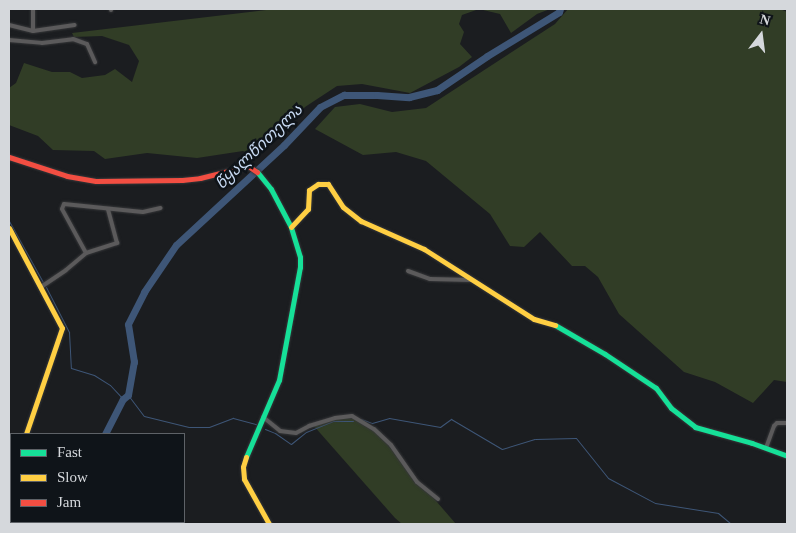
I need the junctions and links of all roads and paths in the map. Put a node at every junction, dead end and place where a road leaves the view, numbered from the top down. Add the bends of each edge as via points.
1 (33, 9) edge
2 (9, 25) edge
3 (75, 25) dead end
4 (32, 31) junction
5 (9, 40) edge
6 (95, 62) dead end
7 (9, 157) edge
8 (161, 208) dead end
9 (108, 209) junction
10 (290, 227) junction
11 (9, 228) edge
12 (86, 253) junction
13 (408, 271) dead end
14 (472, 280) junction
15 (41, 287) junction
16 (263, 417) junction
17 (787, 423) edge
18 (26, 433) edge
19 (766, 448) junction
20 (787, 456) edge
21 (438, 499) dead end
22 (269, 524) edge

1 - 4 street
2 - 4 street
3 - 4 street
5 - 6 street via 42,42 73,39 91,48
7 - 10 street via 60,174 96,181 182,180 252,167 278,200
8 - 9 street via 143,212
9 - 12 street via 117,243
9 - 12 street via 62,206
10 - 14 street via 308,209 310,188 328,184 344,207 361,221 424,249
10 - 16 street via 300,267 280,380
11 - 15 street
12 - 15 street
13 - 14 street via 430,279
14 - 19 street via 534,319 555,325 656,388 671,408 695,427
15 - 18 street via 62,328
16 - 21 street via 280,431 296,433 335,418 352,416 374,429 391,445 416,482
16 - 22 street via 243,467 244,479
17 - 19 street via 774,426
19 - 20 street

